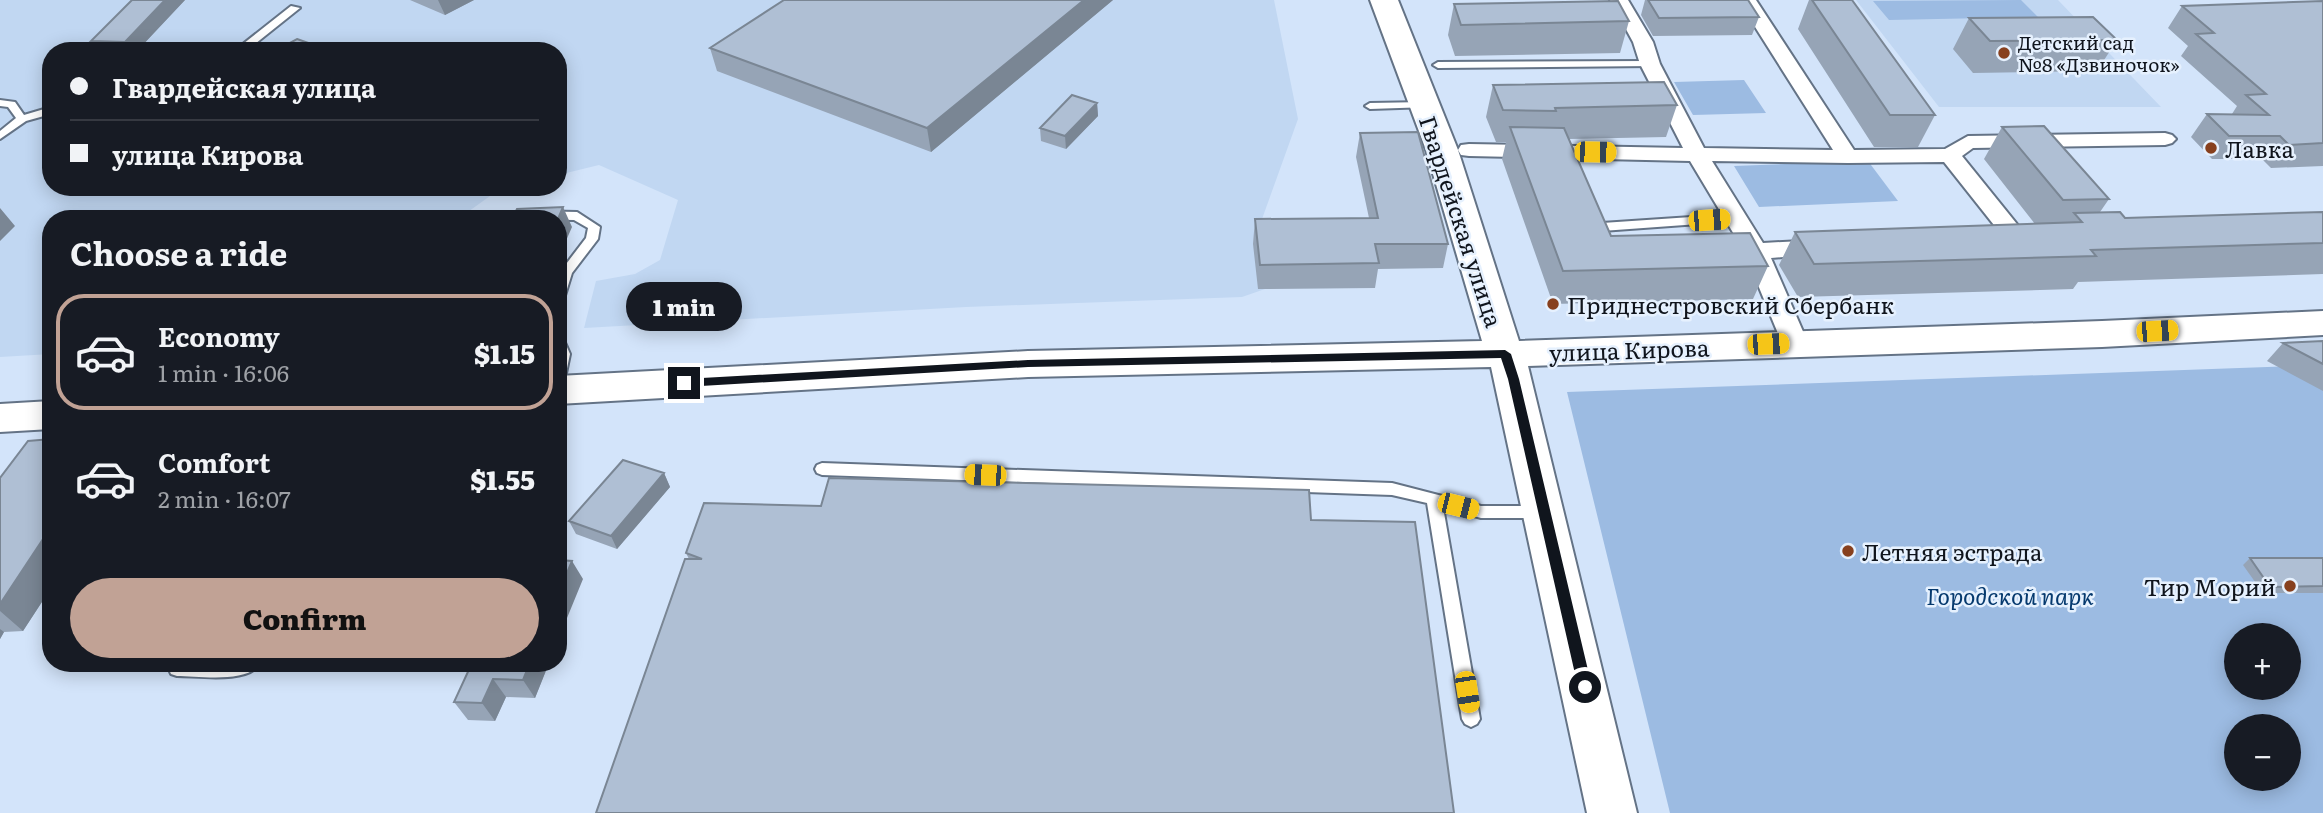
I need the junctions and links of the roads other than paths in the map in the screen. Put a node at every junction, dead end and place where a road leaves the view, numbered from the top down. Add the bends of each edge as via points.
1 (1384, 0) edge
2 (1747, 0) edge
3 (1620, 2) edge
4 (1646, 2) edge
5 (295, 8) dead end
6 (251, 42) edge
7 (1650, 64) junction
8 (1438, 65) dead end
9 (0, 103) edge
10 (1425, 105) junction
11 (1370, 106) dead end
12 (42, 113) edge
13 (22, 119) junction
14 (0, 136) edge
15 (2165, 139) dead end
16 (1469, 150) dead end
17 (1697, 154) junction
18 (1950, 155) junction
19 (1847, 157) junction
20 (567, 216) edge
21 (1736, 218) junction
22 (1602, 227) edge
23 (1990, 241) edge
24 (1838, 247) edge
25 (1756, 251) junction
26 (567, 271) edge
27 (2323, 323) edge
28 (1795, 343) junction
29 (1505, 354) junction
30 (567, 389) edge
31 (42, 416) edge
32 (0, 418) edge
33 (822, 469) dead end
34 (1434, 499) junction
35 (1543, 512) junction
36 (1471, 719) dead end
37 (1612, 813) edge

1 - 10 main road, Гвардейская улица
2 - 19 street
3 - 4 street
3 - 7 street
5 - 6 lane
7 - 8 lane
7 - 17 street
9 - 13 lane via 11,104
10 - 11 lane
10 - 29 main road, Гвардейская улица
12 - 13 lane
13 - 14 lane
15 - 18 street via 1968,142
16 - 17 street
17 - 19 street
17 - 21 street
18 - 19 street
18 - 23 street via 2024,239
20 - 26 lane via 577,216 594,227 592,239
21 - 22 lane
21 - 25 street
24 - 25 street
25 - 28 street
27 - 28 main road, улица Кирова
28 - 29 main road, улица Кирова
29 - 30 main road, улица Кирова via 1028,363
29 - 35 main road, Гвардейская улица
31 - 32 main road
33 - 34 lane via 1392,489
34 - 35 lane via 1481,512
34 - 36 lane
35 - 37 main road, Гвардейская улица

